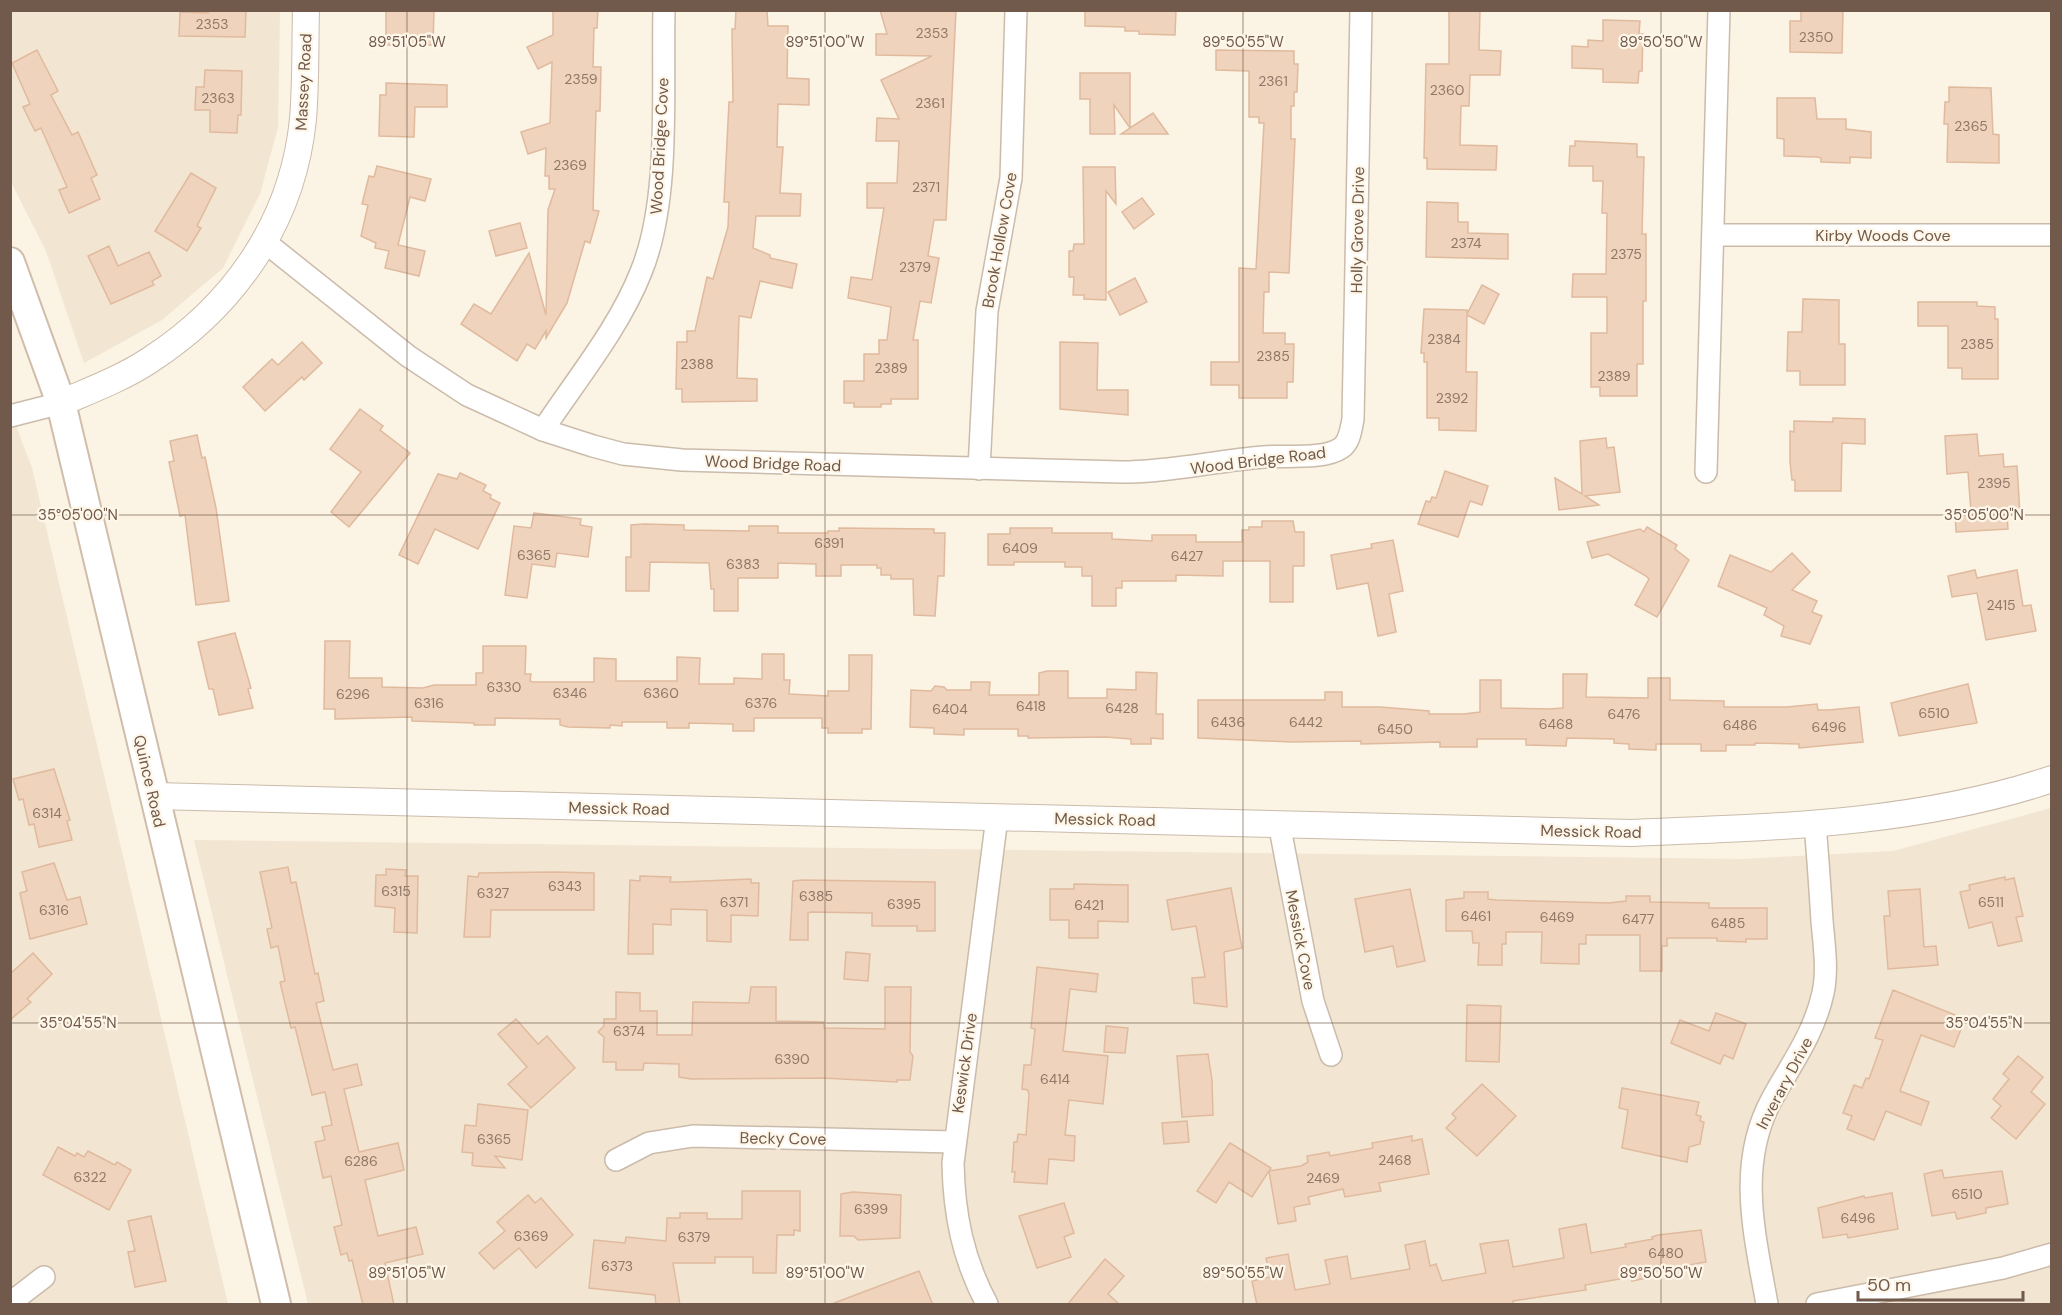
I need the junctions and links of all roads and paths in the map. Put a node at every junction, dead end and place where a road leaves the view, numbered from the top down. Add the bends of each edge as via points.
1 (306, 10) edge
2 (664, 10) edge
3 (1016, 10) edge
4 (1361, 10) edge
5 (1719, 10) edge
6 (1715, 235) junction
7 (2052, 235) edge
8 (265, 242) junction
9 (10, 262) edge
10 (61, 403) junction
11 (10, 416) edge
12 (543, 430) junction
13 (1342, 447) joint
14 (980, 469) junction
15 (1706, 472) dead end
16 (2052, 779) edge
17 (154, 796) junction
18 (997, 817) junction
19 (1279, 823) junction
20 (1815, 825) junction
21 (1332, 1055) dead end
22 (954, 1142) junction
23 (616, 1160) dead end
24 (2052, 1254) edge
25 (44, 1276) dead end
26 (10, 1303) edge
27 (276, 1305) edge
28 (987, 1305) edge
29 (1767, 1305) edge
30 (1817, 1305) edge

1 - 8 street, Massey Road via 299,146 283,206
2 - 12 street, Wood Bridge Cove via 660,182 649,251 627,301
3 - 14 street, Brook Hollow Cove via 1011,178 987,311
4 - 13 street, Holly Grove Drive via 1353,419 1348,440
5 - 6 street
6 - 7 street, Kirby Woods Cove
6 - 15 street
8 - 10 street, Massey Road via 219,305 184,336 149,361
8 - 12 street, Wood Bridge Road via 436,375 467,395
9 - 10 main road, Quince Road
10 - 11 street
10 - 17 main road, Quince Road
12 - 14 street, Wood Bridge Road via 593,446 654,458
13 - 14 street, Wood Bridge Road via 1324,453 1158,472
16 - 20 street, Messick Road via 1956,805
17 - 18 street, Messick Road
17 - 27 main road, Quince Road
18 - 19 street, Messick Road
18 - 22 street, Keswick Drive
19 - 20 street, Messick Road via 1630,833
19 - 21 street, Messick Cove via 1312,1001
20 - 29 street, Inverary Drive via 1825,954 1823,991 1806,1044 1760,1125 1750,1174
22 - 23 street, Becky Cove via 684,1137 649,1143
22 - 28 street, Keswick Drive via 953,1185 960,1237
24 - 30 street via 2003,1268
25 - 26 street

